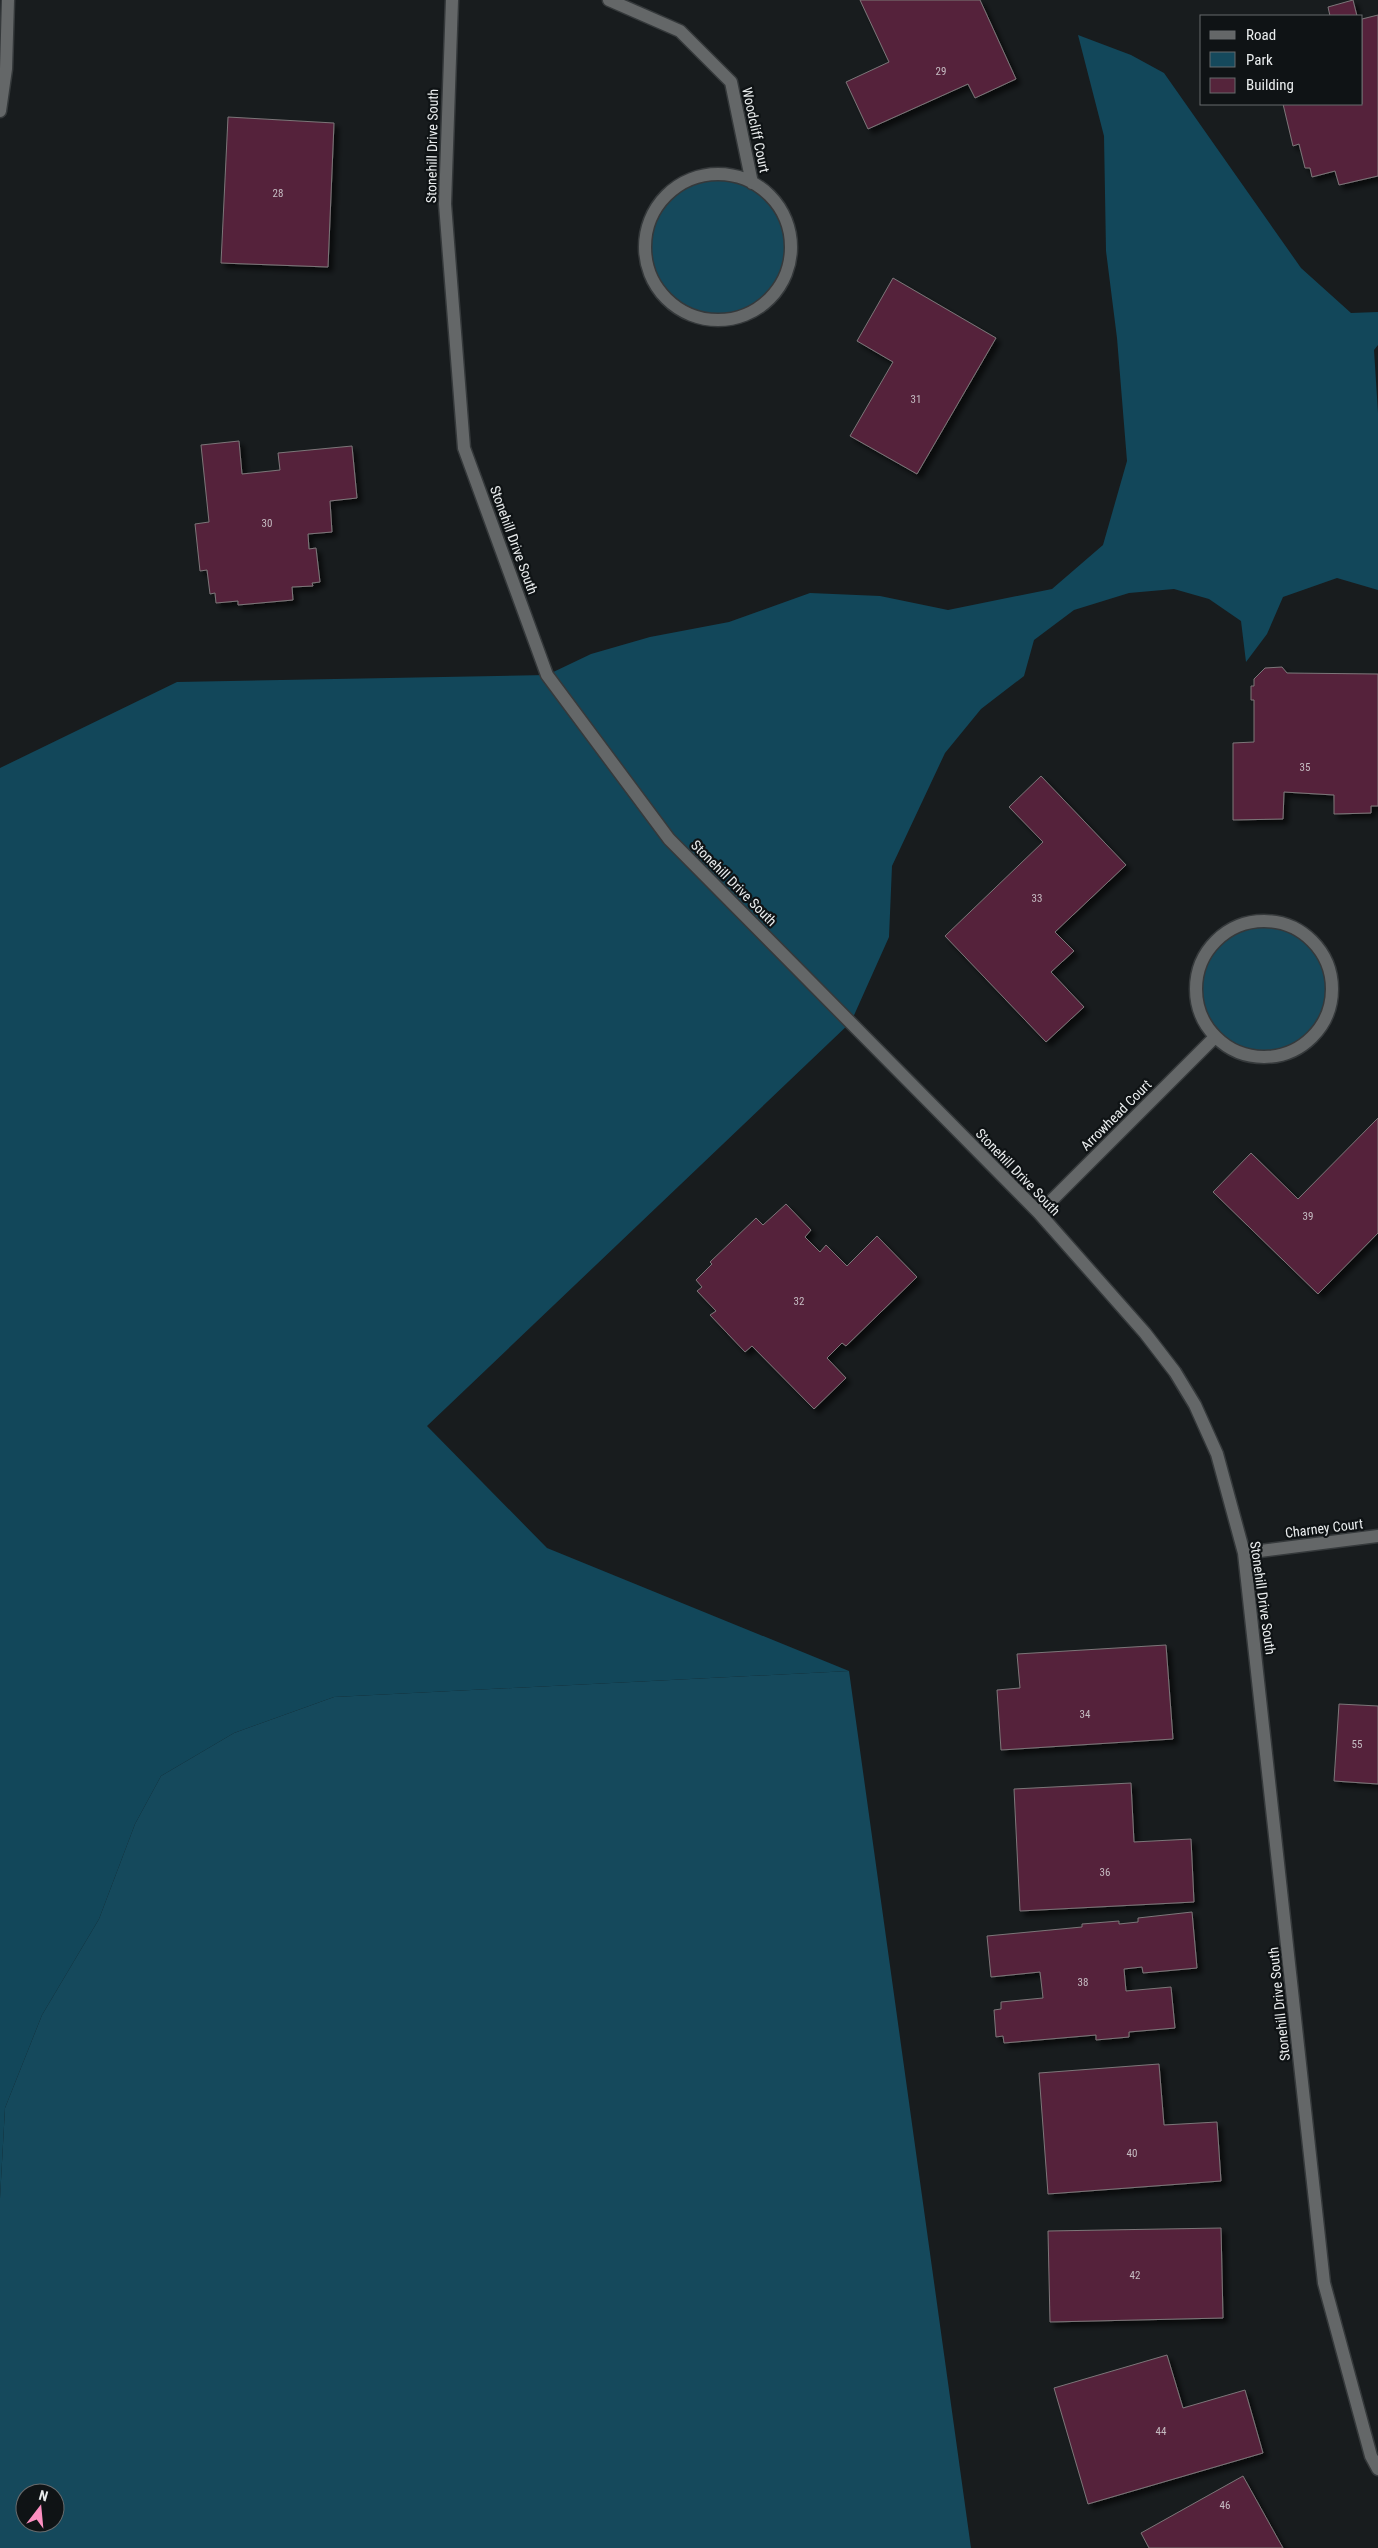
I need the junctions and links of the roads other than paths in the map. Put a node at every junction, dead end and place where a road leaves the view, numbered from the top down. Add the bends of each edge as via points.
1 (8, 0) edge
2 (452, 0) edge
3 (609, 0) edge
4 (0, 111) edge
5 (752, 183) junction
6 (1214, 1037) junction
7 (1039, 1214) junction
8 (1378, 1536) edge
9 (1244, 1553) junction
10 (1378, 2469) edge

1 - 4 street via 6,69
2 - 7 street, Stonehill Drive South via 445,204 464,448 547,675 669,839
3 - 5 street, Woodcliff Court via 680,31 731,82
5 - 5 street, Woodcliff Court via 772,199 786,220 791,245 788,270 776,292 757,309 733,319 708,320 683,312 664,296 650,277 645,256 646,232 654,211 668,194 686,181 708,175 731,175
6 - 6 street via 1232,1050 1252,1056 1273,1057 1293,1051 1311,1039 1324,1022 1331,1002 1332,980 1326,960 1313,941 1293,926 1270,920 1246,922 1224,932 1207,949 1200,963 1194,994 1201,1018
6 - 7 street, Arrowhead Court
7 - 9 street, Stonehill Drive South via 1145,1333 1195,1404 1217,1454
8 - 9 street, Charney Court
9 - 10 street, Stonehill Drive South via 1324,2283 1371,2456

